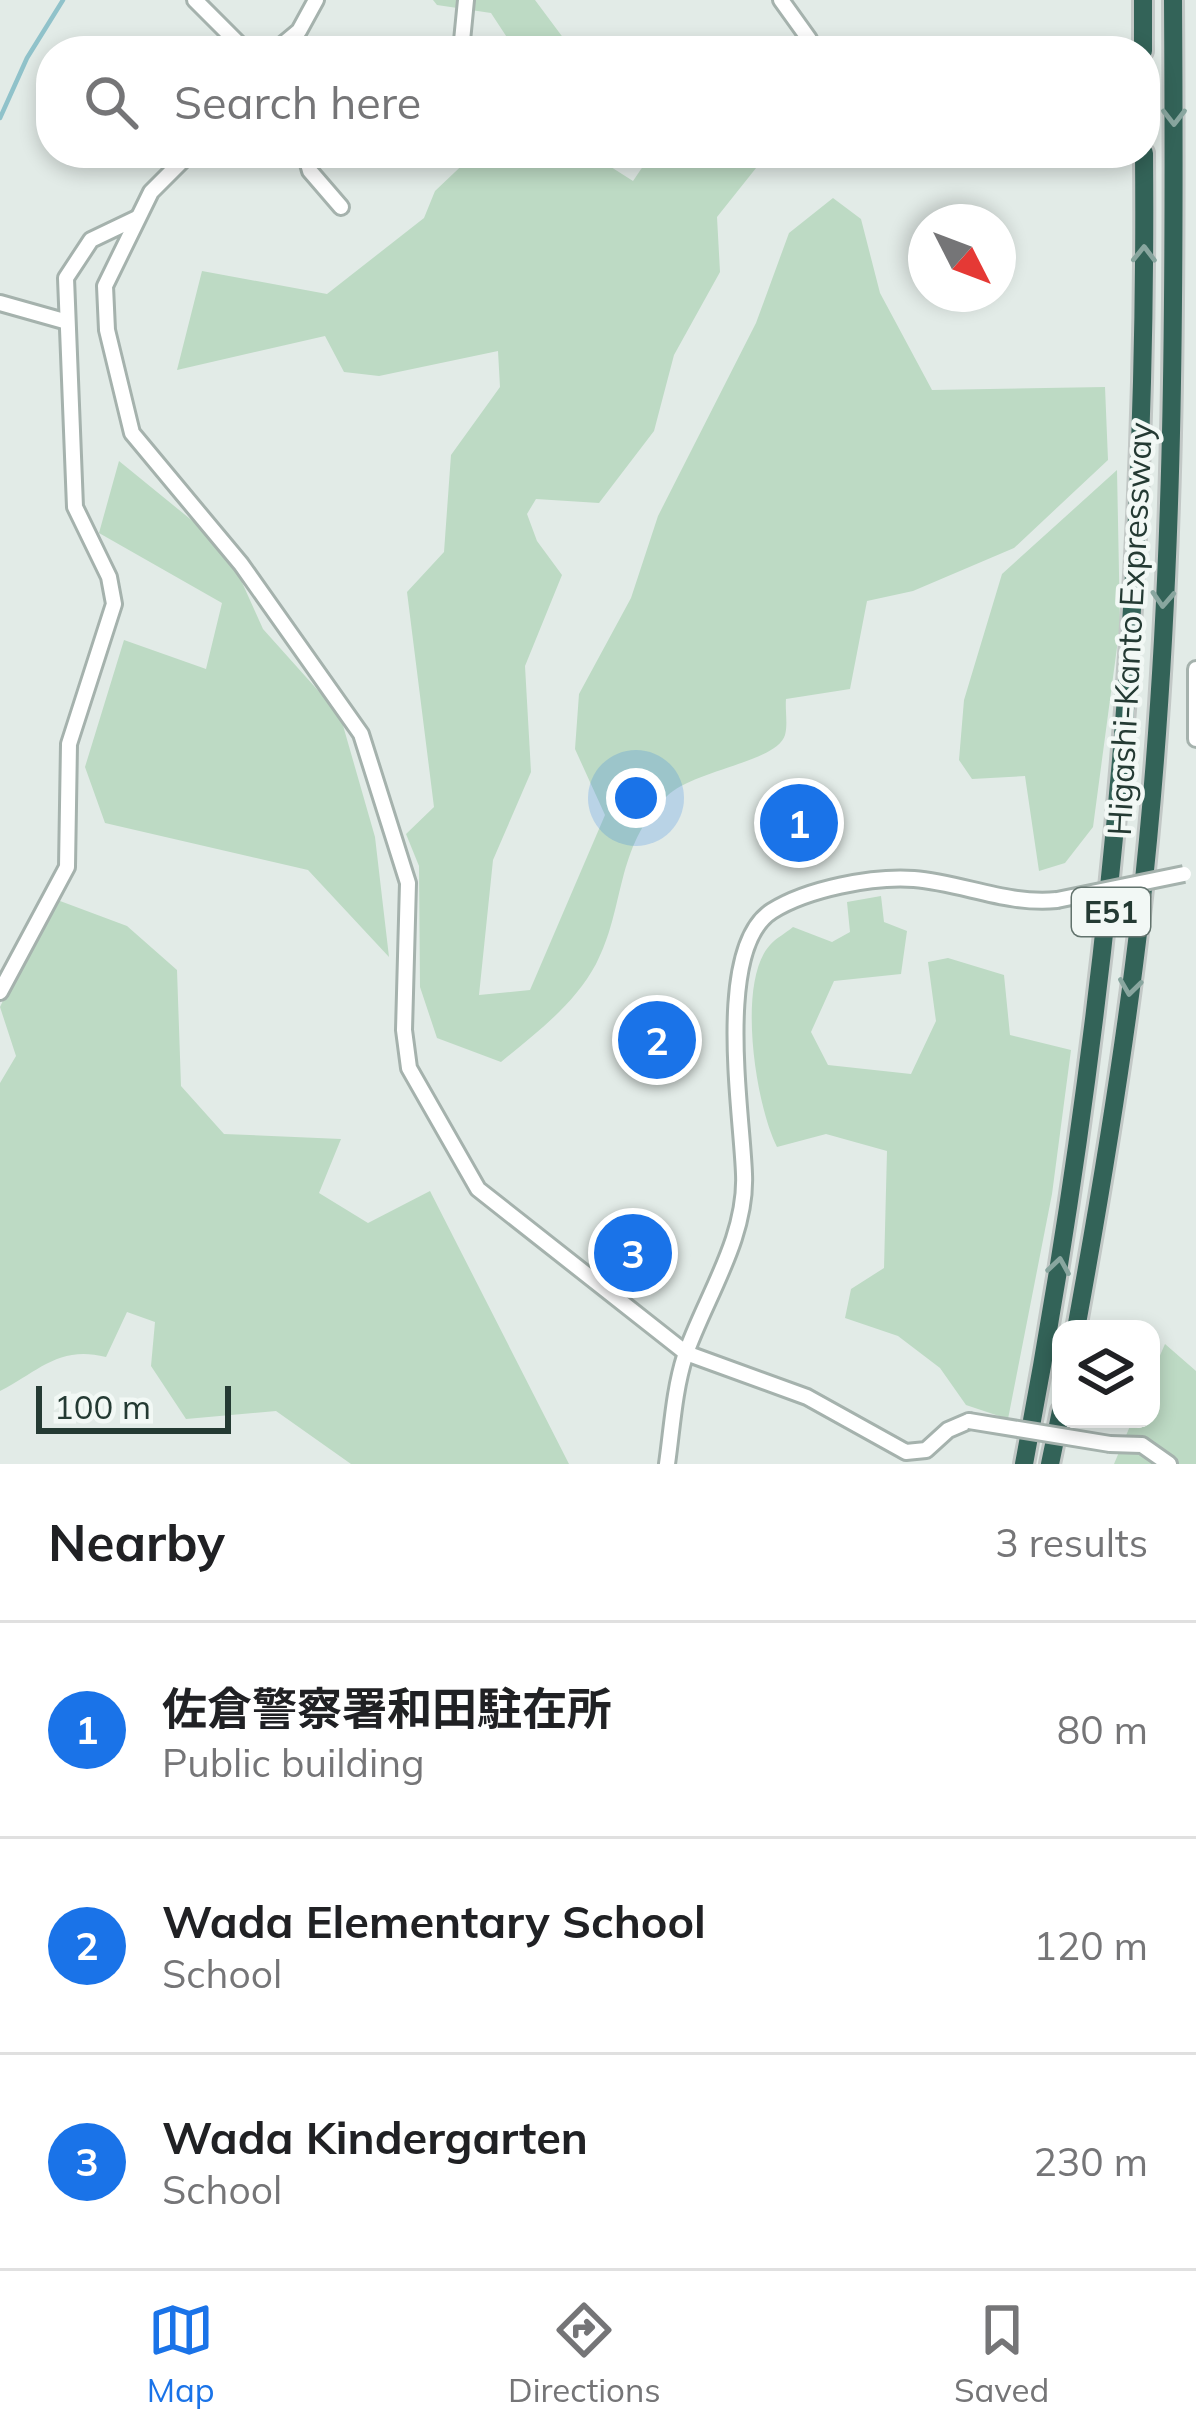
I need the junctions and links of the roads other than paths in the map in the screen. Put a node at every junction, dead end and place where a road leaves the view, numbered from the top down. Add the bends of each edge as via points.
1 (195, 0) edge
2 (316, 0) edge
3 (466, 0) edge
4 (781, 0) edge
5 (1143, 0) edge
6 (1173, 0) edge
7 (231, 36) edge
8 (293, 36) edge
9 (462, 36) edge
10 (807, 36) edge
11 (1143, 36) edge
12 (175, 168) edge
13 (309, 168) edge
14 (1144, 168) edge
15 (341, 207) dead end
16 (137, 218) junction
17 (0, 303) edge
18 (64, 321) junction
19 (1196, 669) edge
20 (1196, 739) edge
21 (1190, 873) edge
22 (0, 992) edge
23 (1078, 1320) edge
24 (686, 1353) junction
25 (1057, 1428) edge
26 (667, 1464) edge
27 (1024, 1464) edge
28 (1050, 1464) edge
29 (1169, 1464) edge

1 - 7 street
2 - 8 street
3 - 9 street
4 - 10 street
5 - 11 highway
6 -> 23 highway, Higashi-Kanto Expressway / E51 via 1174,356 1160,667 1140,915
12 - 16 street
13 - 15 street
27 -> 14 highway, Higashi-Kanto Expressway / E51 via 1111,912 1130,665
16 - 18 street via 101,232 77,256 66,278
16 - 24 street via 105,286 131,433 241,564 361,734 408,884 409,1068 478,1189
17 - 18 street
18 - 22 street via 75,507 114,604 69,744 67,867
19 - 20 street
21 - 24 street, bridge via 1033,902 889,880 789,904 760,921 739,966 744,1189 728,1255
24 - 26 street
24 - 29 street, bridge via 807,1397 906,1452 926,1450 969,1421 1142,1445
25 - 28 highway

